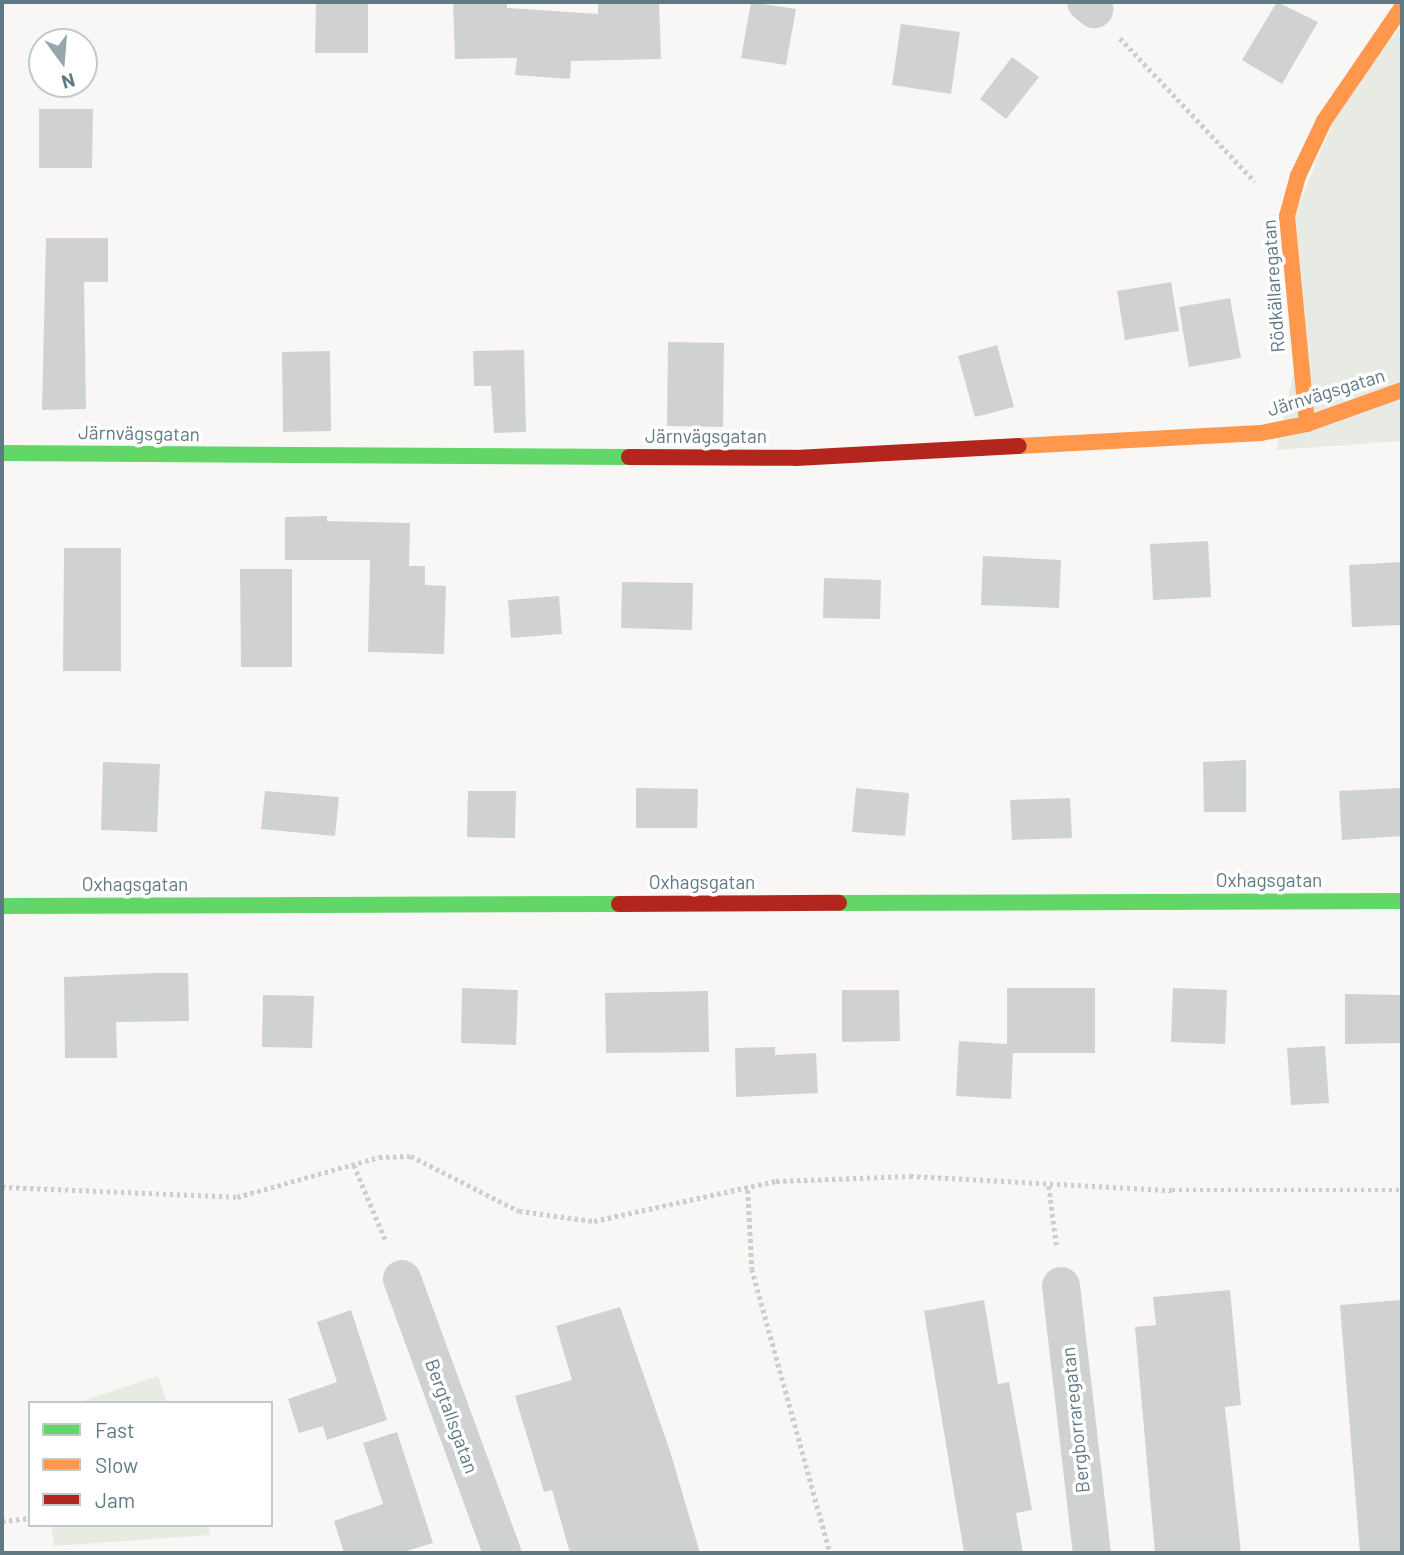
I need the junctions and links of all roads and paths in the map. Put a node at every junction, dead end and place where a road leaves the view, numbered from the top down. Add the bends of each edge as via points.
1 (1090, 5) edge
2 (1402, 7) edge
3 (1287, 216) junction
4 (1402, 390) edge
5 (1307, 424) junction
6 (2, 453) edge
7 (1402, 901) edge
8 (2, 906) edge
9 (354, 1165) junction
10 (1049, 1186) junction
11 (2, 1187) edge
12 (748, 1190) junction
13 (1402, 1190) edge
14 (402, 1279) joint
15 (1061, 1286) joint
16 (28, 1518) edge
17 (2, 1521) edge
18 (502, 1553) edge
19 (830, 1553) edge
20 (1092, 1553) edge

1 - 3 path
2 - 3 street, Rödkällaregatan via 1324,121 1298,176
3 - 5 street, Rödkällaregatan
4 - 5 street, Järnvägsgatan
5 - 6 street, Järnvägsgatan via 1261,433 796,458
7 - 8 street, Oxhagsgatan
9 - 11 path via 237,1197
9 - 12 path via 411,1156 519,1211 562,1220 594,1221
9 - 14 path
10 - 12 path via 910,1176 776,1181
10 - 13 path
10 - 15 path
12 - 19 path via 752,1269
14 - 18 street, Bergtallsgatan
15 - 20 street, Bergborraregatan
16 - 17 path

